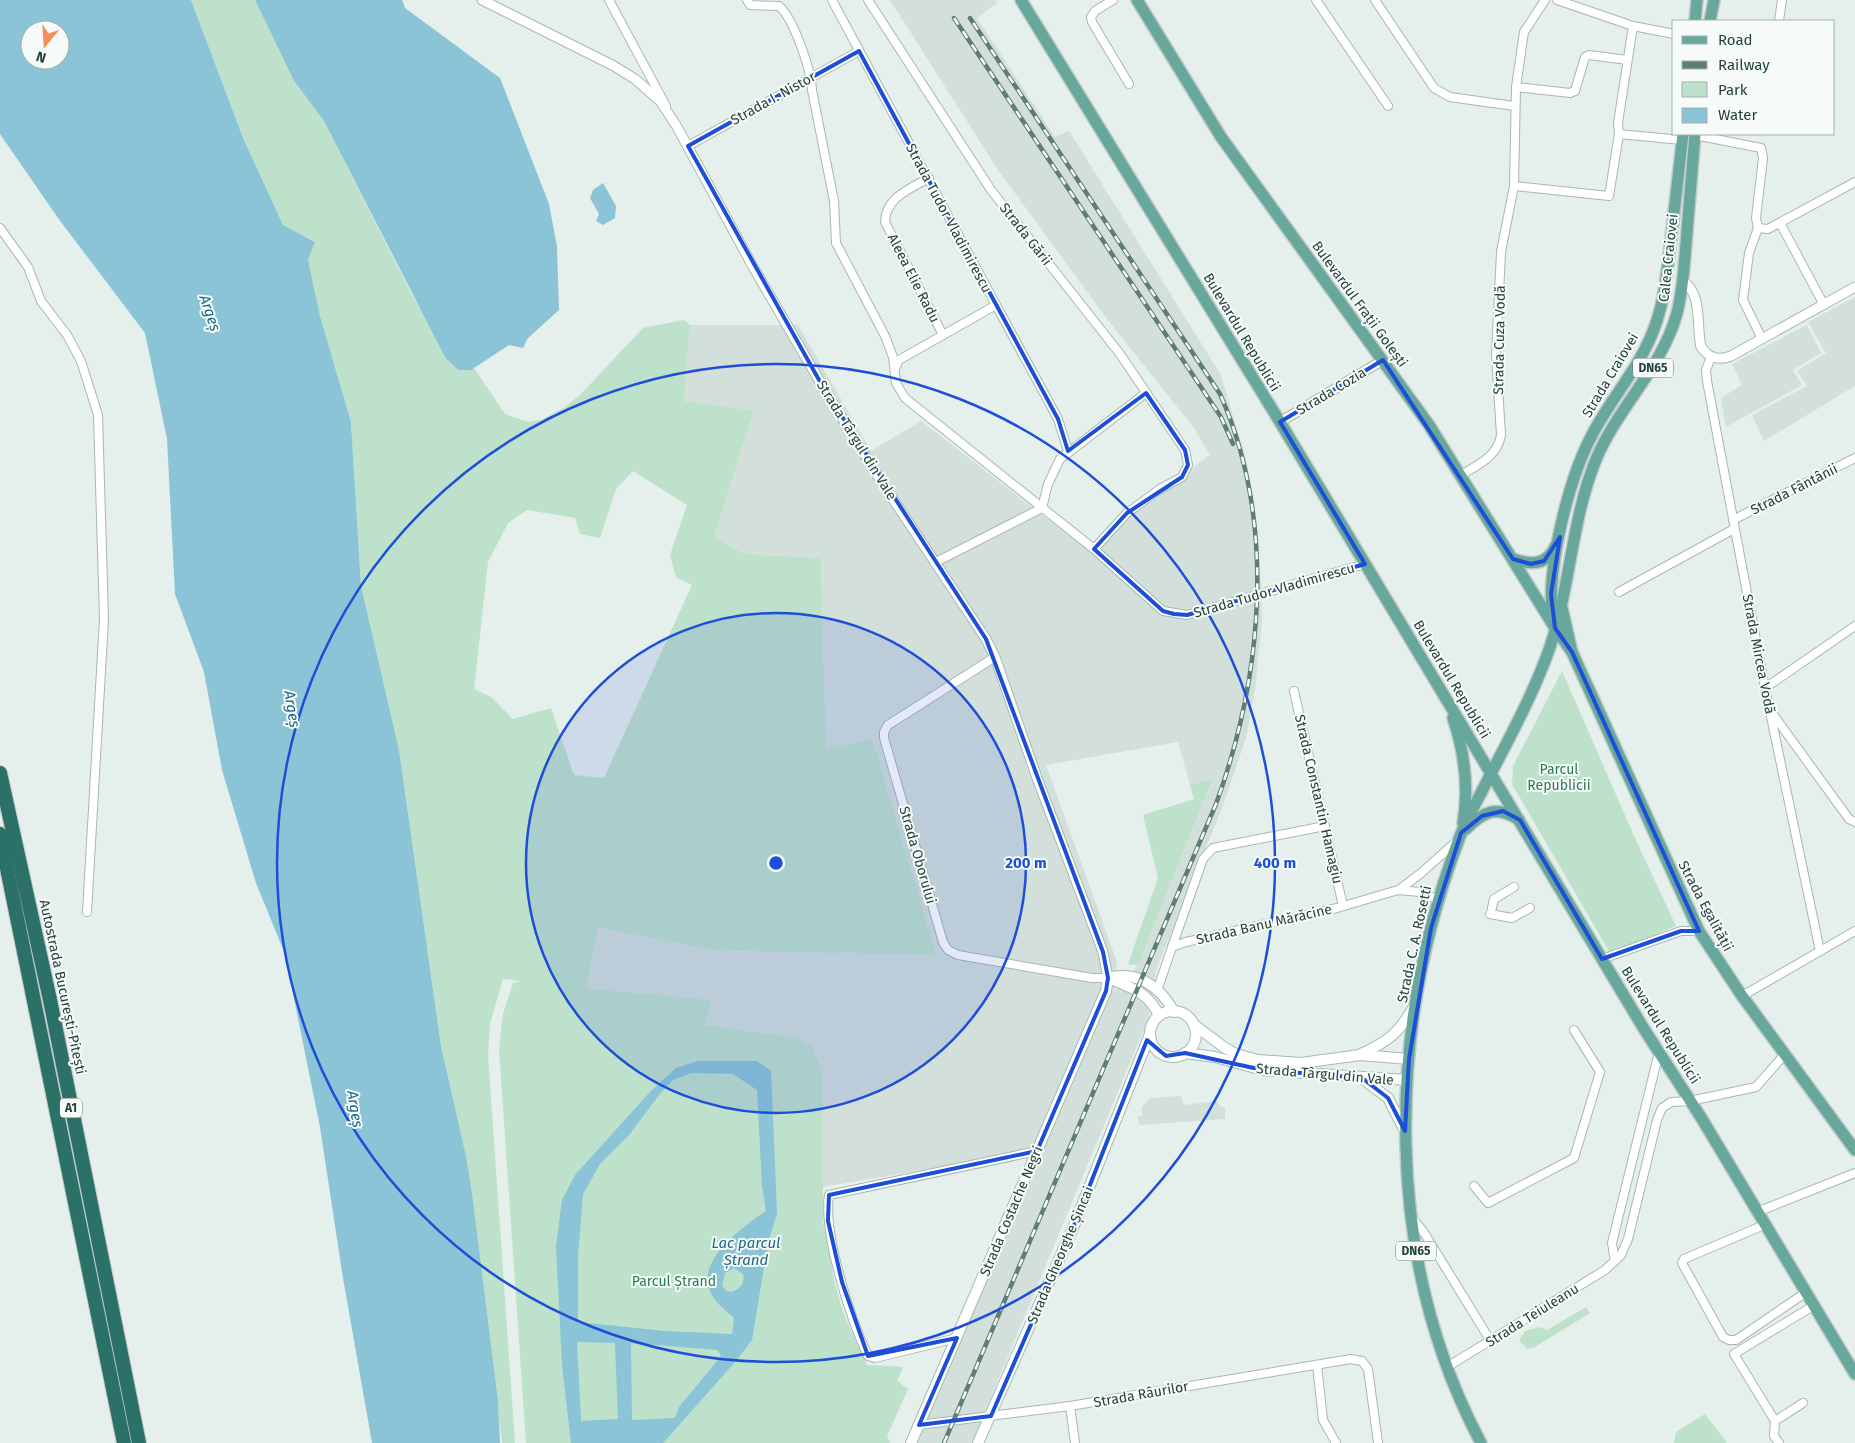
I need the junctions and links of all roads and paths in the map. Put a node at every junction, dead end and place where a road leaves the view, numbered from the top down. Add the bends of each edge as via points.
1 (482, 0) edge
2 (609, 0) edge
3 (747, 0) edge
4 (832, 0) edge
5 (868, 0) edge
6 (1021, 0) edge
7 (1113, 0) edge
8 (1137, 0) edge
9 (1316, 0) edge
10 (1375, 0) edge
11 (1546, 0) edge
12 (1557, 0) edge
13 (1696, 0) edge
14 (1714, 0) edge
15 (1782, 0) edge
16 (780, 3) edge
17 (1695, 20) edge
18 (1710, 20) edge
19 (1779, 20) edge
20 (1633, 26) junction
21 (1672, 34) edge
22 (859, 51) junction
23 (1627, 60) junction
24 (811, 76) junction
25 (1129, 84) dead end
26 (1516, 87) junction
27 (1388, 106) dead end
28 (1514, 106) junction
29 (676, 125) junction
30 (1619, 134) junction
31 (1695, 135) edge
32 (1700, 135) edge
33 (1683, 137) edge
34 (688, 146) junction
35 (929, 178) junction
36 (1855, 182) edge
37 (1514, 186) junction
38 (1780, 223) junction
39 (0, 228) edge
40 (1758, 228) junction
41 (1683, 281) junction
42 (1855, 288) edge
43 (996, 305) junction
44 (1824, 305) junction
45 (943, 334) junction
46 (1762, 340) junction
47 (1711, 357) junction
48 (1383, 360) junction
49 (894, 370) junction
50 (1146, 393) junction
51 (1280, 422) junction
52 (1068, 451) junction
53 (1855, 458) edge
54 (1461, 475) junction
55 (1042, 508) junction
56 (1733, 520) junction
57 (1734, 529) junction
58 (1560, 537) junction
59 (1094, 549) junction
60 (1513, 558) junction
61 (936, 562) junction
62 (1365, 564) junction
63 (1619, 592) dead end
64 (1562, 605) junction
65 (1855, 626) edge
66 (1555, 628) junction
67 (1572, 652) junction
68 (995, 658) junction
69 (1765, 688) junction
70 (1294, 691) dead end
71 (1447, 699) junction
72 (1770, 710) junction
73 (1492, 772) junction
74 (0, 773) edge
75 (1520, 820) junction
76 (1855, 822) edge
77 (1325, 826) junction
78 (0, 834) edge
79 (1460, 836) junction
80 (1514, 887) dead end
81 (1398, 890) junction
82 (1438, 900) junction
83 (1343, 906) junction
84 (1530, 908) dead end
85 (87, 912) dead end
86 (1700, 931) junction
87 (1855, 931) edge
88 (1172, 947) junction
89 (1820, 951) junction
90 (1602, 959) junction
91 (1108, 978) junction
92 (1158, 988) junction
93 (1742, 996) junction
94 (1416, 1004) junction
95 (1174, 1012) junction
96 (1158, 1016) junction
97 (1193, 1024) junction
98 (1574, 1030) dead end
99 (1150, 1034) junction
100 (1659, 1052) junction
101 (1160, 1053) junction
102 (1185, 1053) junction
103 (1785, 1054) junction
104 (1360, 1055) junction
105 (1409, 1059) junction
106 (1137, 1066) junction
107 (1362, 1078) junction
108 (1407, 1080) junction
109 (1690, 1101) junction
110 (1405, 1130) junction
111 (1855, 1150) edge
112 (1037, 1151) junction
113 (1855, 1173) edge
114 (1474, 1186) dead end
115 (1757, 1212) junction
116 (1410, 1215) junction
117 (1764, 1225) junction
118 (1615, 1261) junction
119 (1805, 1293) junction
120 (1813, 1306) junction
121 (956, 1338) junction
122 (1490, 1340) junction
123 (1317, 1365) junction
124 (1447, 1367) junction
125 (1855, 1374) edge
126 (1803, 1404) dead end
127 (1070, 1406) junction
128 (991, 1416) junction
129 (1775, 1421) junction
130 (919, 1425) junction
131 (124, 1443) edge
132 (139, 1443) edge
133 (911, 1443) edge
134 (978, 1443) edge
135 (1075, 1443) edge
136 (1336, 1443) edge
137 (1378, 1443) edge
138 (1481, 1443) edge
139 (1779, 1443) edge

1 - 29 street, Strada Târgul din Vale via 593,54 635,79 660,101
2 - 29 street
3 - 16 street via 755,7
4 - 22 street, Strada Tudor Vladimirescu
5 - 50 street, Strada Gării via 991,190 1120,354
6 - 51 main road, Bulevardul Republicii
7 - 25 street via 1095,11 1091,18
8 - 48 main road, Bulevardul Frații Golești via 1221,137
9 - 27 street
10 - 28 street via 1428,80 1442,94
11 - 26 street via 1524,32
12 - 20 street
13 - 17 main road
14 - 18 main road
15 - 19 street
16 - 24 street
20 - 21 street
20 - 23 street
22 - 24 street, Strada I. Nistor
22 - 35 street, Strada Tudor Vladimirescu
23 - 26 street via 1586,57 1575,91 1570,93
23 - 30 street
24 - 34 street, Strada I. Nistor
24 - 49 street via 834,201 836,243 886,336
26 - 28 street
28 - 37 street
29 - 34 street, Strada Târgul din Vale
30 - 33 street
30 - 37 street via 1609,196
31 - 41 main road, Calea Craiovei / DN65
32 - 40 street via 1760,148 1763,158 1756,218
33 - 58 main road, Strada Craiovei / DN65 via 1662,305 1642,356 1583,451 1571,486
34 - 61 street, Strada Târgul din Vale via 823,387
35 - 43 street, Strada Tudor Vladimirescu
35 - 45 street, Aleea Elie Radu via 902,193 887,208 885,222
36 - 38 street
37 - 54 street, Strada Cuza Vodă via 1501,252 1496,355 1500,446
38 - 40 street via 1768,229
38 - 44 street
39 - 85 street via 28,267 41,301 67,335 81,361 98,415 104,619
40 - 46 street via 1752,238 1743,300
41 - 47 street via 1694,294 1701,347
41 - 64 main road, Calea Craiovei / DN65 via 1678,310 1667,342 1606,439 1591,474
42 - 44 street
43 - 45 street, Strada Tudor Vladimirescu
43 - 52 street via 1058,419
44 - 46 street
45 - 49 street, Strada Tudor Vladimirescu via 899,360
46 - 47 street via 1724,359
47 - 56 street, Strada Mircea Vodă via 1706,370 1707,381
48 - 51 street, Strada Cozia
48 - 54 main road, Bulevardul Frații Golești
49 - 55 street, Strada Tudor Vladimirescu via 896,383 905,398
50 - 52 street
50 - 59 street, Strada Gării via 1185,450 1188,465 1182,477 1127,513
51 - 62 main road, Bulevardul Republicii
52 - 55 street via 1053,471
53 - 56 street, Strada Fântânii
54 - 60 main road, Bulevardul Frații Golești
55 - 59 street, Strada Tudor Vladimirescu
55 - 61 street
56 - 57 street, Strada Mircea Vodă
57 - 63 street
57 - 69 street, Strada Mircea Vodă
58 - 60 main road via 1554,551 1544,561 1531,564
58 - 66 main road, Strada Craiovei / DN65 via 1551,594
59 - 62 street, Strada Tudor Vladimirescu via 1163,611 1187,615
60 - 66 main road, Bulevardul Frații Golești
61 - 68 street, Strada Târgul din Vale
62 - 71 main road, Bulevardul Republicii
64 - 66 main road, Calea Craiovei / DN65
64 - 67 main road, DN65
65 - 69 street
66 - 67 main road, DN65
66 - 73 main road, Strada C. A. Rosetti via 1537,679
67 - 86 main road, Strada Egalității
68 - 91 street, Strada Târgul din Vale via 1104,952
68 - 91 street, Strada Oborului via 888,725 884,732 943,942 948,950 958,955
69 - 72 street, Strada Mircea Vodă
70 - 77 street, Strada Constantin Hamagiu
71 - 73 main road, Bulevardul Republicii
71 - 79 main road via 1460,739 1464,769 1466,799
72 - 76 street via 1849,819
72 - 89 street, Strada Mircea Vodă
73 - 75 main road, Bulevardul Republicii
73 - 79 main road, Strada C. A. Rosetti
74 - 132 highway, Autostrada București-Pitești / A1 via 48,990
75 - 79 main road via 1503,811 1491,811 1472,823
75 - 90 main road, Bulevardul Republicii
77 - 83 street, Strada Constantin Hamagiu
77 - 88 street via 1213,848 1207,852
78 - 131 highway, A1
79 - 81 street, Strada Banu Mărăcine via 1421,874
79 - 82 main road, Strada C. A. Rosetti
80 - 84 street via 1494,899 1491,911 1512,918
81 - 82 street, Strada Banu Mărăcine via 1420,892
81 - 83 street, Strada Banu Mărăcine
82 - 94 main road, Strada C. A. Rosetti
83 - 88 street, Strada Banu Mărăcine
86 - 90 street via 1681,931
86 - 93 main road, Strada Egalității
87 - 89 street
88 - 92 street
89 - 93 street
90 - 100 main road, Bulevardul Republicii
91 - 92 main road via 1133,976
91 - 96 main road via 1143,995 1154,1005
91 - 112 main road, Strada Costache Negri via 1106,991
92 - 95 main road
93 - 103 main road, Strada Egalității
94 - 104 main road via 1394,1036
94 - 105 main road, Strada C. A. Rosetti
95 - 96 main road
95 - 97 main road via 1185,1015
96 - 99 main road
97 - 102 main road via 1194,1043
97 - 104 main road, Strada Târgul din Vale via 1225,1048 1258,1060 1301,1063
98 - 114 street via 1600,1072 1574,1158 1488,1203
99 - 101 main road via 1154,1048
99 - 106 main road, Strada Gheorghe Șincai
100 - 109 main road, Bulevardul Republicii
100 - 118 street via 1612,1243
101 - 102 main road via 1172,1057
101 - 106 main road
102 - 107 main road, Strada Târgul din Vale via 1263,1070
103 - 109 street via 1756,1087
103 - 111 main road, Strada Egalității
104 - 105 main road, Strada Târgul din Vale
105 - 108 main road, Strada C. A. Rosetti
106 - 128 main road, Strada Gheorghe Șincai via 1073,1228
107 - 108 main road, Strada Târgul din Vale
107 - 110 main road via 1388,1098
108 - 110 main road, Strada C. A. Rosetti
109 - 115 main road, Bulevardul Republicii
109 - 118 street via 1671,1102 1659,1114 1628,1238
110 - 116 main road, DN65
112 - 121 main road, Strada Costache Negri
112 - 121 street via 829,1195 828,1221 842,1282 856,1332 868,1356 875,1358
113 - 115 street
115 - 117 main road, Bulevardul Republicii
116 - 122 street
116 - 124 main road, DN65 via 1427,1302
117 - 119 main road, Bulevardul Republicii
117 - 119 street via 1684,1259 1682,1263 1722,1337 1736,1340
118 - 122 street, Strada Teiuleanu
119 - 120 main road, Bulevardul Republicii
120 - 125 main road, Bulevardul Republicii
120 - 129 street via 1734,1354
121 - 130 main road, Strada Costache Negri
122 - 124 street, Strada Teiuleanu
123 - 127 street, Strada Râurilor
123 - 136 street via 1324,1420
123 - 137 street, Strada Râurilor via 1351,1359 1362,1361 1371,1380
124 - 138 main road, DN65
126 - 129 street
127 - 128 street, Strada Râurilor
127 - 135 street
128 - 130 street, Strada Râurilor
128 - 134 main road, Strada Gheorghe Șincai
129 - 139 street via 1774,1436
130 - 133 main road, Strada Costache Negri

